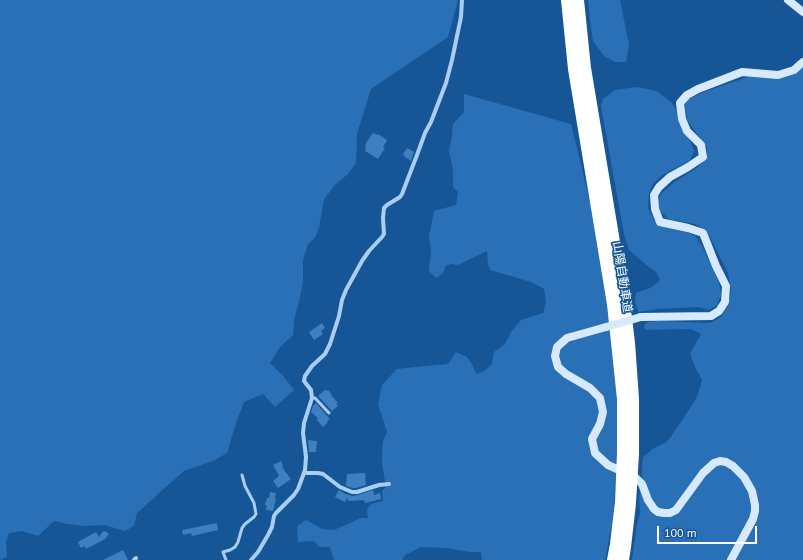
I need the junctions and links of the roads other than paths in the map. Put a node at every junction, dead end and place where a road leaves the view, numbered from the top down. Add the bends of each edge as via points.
1 (462, 0) edge
2 (567, 0) edge
3 (578, 0) edge
4 (788, 0) edge
5 (803, 12) edge
6 (803, 62) edge
7 (312, 398) junction
8 (329, 413) dead end
9 (628, 453) junction
10 (304, 472) junction
11 (242, 474) dead end
12 (389, 484) dead end
13 (226, 560) edge
14 (251, 560) edge
15 (613, 560) edge
16 (623, 560) edge
17 (731, 560) edge

1 - 7 street via 461,17 446,83 402,194 384,208 384,234 366,256 348,286 325,354 304,376
2 - 9 highway, 山陽自動車道 via 574,69 613,304
3 - 9 highway, 山陽自動車道 via 585,68 629,343 633,399
4 - 5 main road
6 - 17 main road, bridge via 794,70 778,74 742,72 698,89 687,95 680,103 682,119 687,130 700,145 703,157 670,177 659,188 654,195 654,209 660,222 703,233 726,286 725,302 719,312 711,316 641,318 606,327 567,338 557,347 555,356 558,367 590,388 600,398 603,412 592,439 595,453 608,465 635,477 642,484 648,500 658,512 670,513 676,510 703,473 720,461 733,466 744,477 752,491 755,511
7 - 8 lane
7 - 10 street via 304,423
9 - 15 highway, 山陽自動車道, bridge
9 - 16 highway, 山陽自動車道, bridge via 630,503
10 - 12 street via 323,474 340,487 352,492
10 - 14 street via 298,489 274,516 268,535
11 - 13 lane via 256,514 242,528 235,547 223,552

